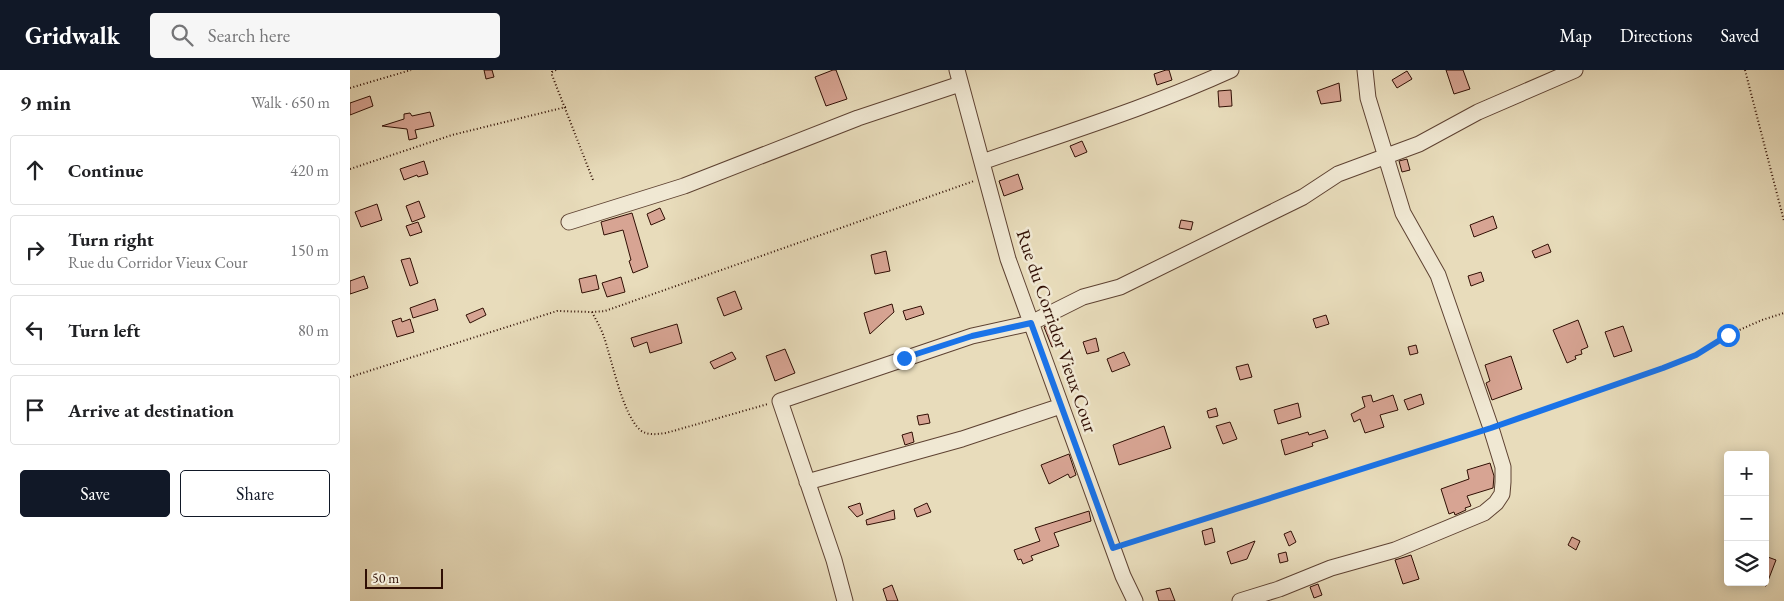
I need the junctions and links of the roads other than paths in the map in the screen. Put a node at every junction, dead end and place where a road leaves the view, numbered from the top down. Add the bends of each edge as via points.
1 (1230, 70) edge
2 (1365, 70) edge
3 (1575, 70) edge
4 (959, 77) edge
5 (1385, 156) junction
6 (982, 162) junction
7 (569, 222) dead end
8 (1031, 323) junction
9 (1061, 406) junction
10 (808, 482) junction
11 (845, 601) edge
12 (1135, 601) edge
13 (1240, 601) edge

1 - 6 street via 1125,112
2 - 5 street via 1368,98
3 - 5 street via 1478,112 1419,144
4 - 6 street, Rue du Corridor Vieux Cour
4 - 7 street via 684,186
5 - 8 street via 1338,174 1303,197 1120,286 1083,297
5 - 13 street via 1403,213 1438,275 1491,428 1503,467 1502,494 1484,513 1395,550 1331,568
6 - 8 street, Rue du Corridor Vieux Cour via 1008,259
8 - 9 street, Rue du Corridor Vieux Cour
8 - 10 street via 972,336 780,401
9 - 10 street via 962,439
9 - 12 street, Rue du Corridor Vieux Cour
10 - 11 street

